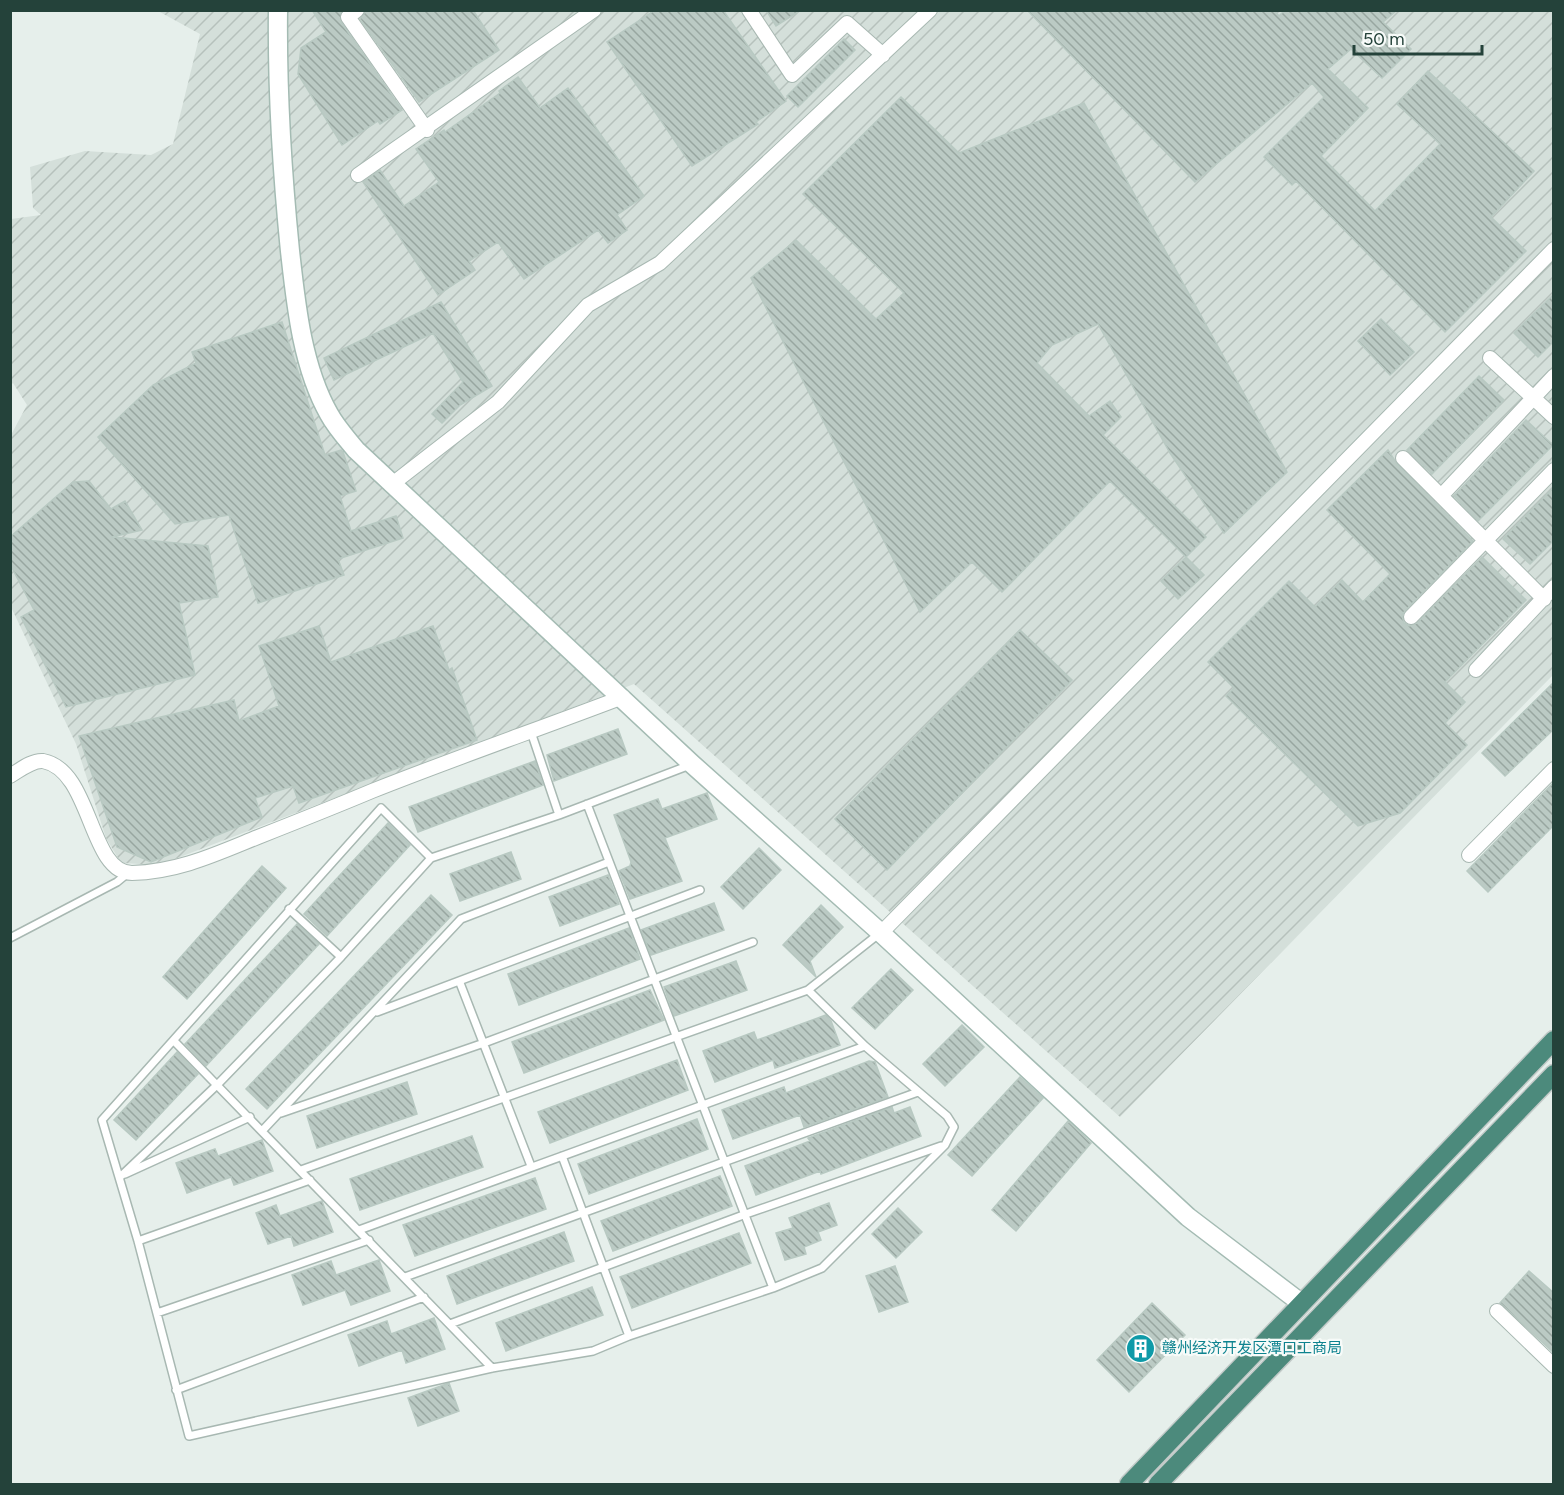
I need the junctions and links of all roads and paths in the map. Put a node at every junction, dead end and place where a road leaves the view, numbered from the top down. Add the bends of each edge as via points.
1 (278, 10) edge
2 (357, 10) edge
3 (594, 10) edge
4 (749, 10) edge
5 (930, 10) edge
6 (883, 55) junction
7 (427, 130) junction
8 (358, 175) dead end
9 (1554, 249) edge
10 (1490, 358) dead end
11 (1554, 376) edge
12 (1533, 398) junction
13 (1554, 417) edge
14 (1403, 458) dead end
15 (1554, 470) edge
16 (391, 485) junction
17 (1441, 496) junction
18 (1485, 540) junction
19 (1554, 587) edge
20 (1544, 599) junction
21 (1411, 617) dead end
22 (1476, 670) dead end
23 (623, 697) junction
24 (531, 732) junction
25 (692, 764) junction
26 (1554, 769) edge
27 (10, 776) edge
28 (587, 804) junction
29 (559, 814) junction
30 (1469, 855) dead end
31 (431, 858) junction
32 (609, 862) junction
33 (128, 873) junction
34 (700, 890) dead end
35 (290, 909) junction
36 (630, 918) junction
37 (881, 933) junction
38 (10, 938) edge
39 (753, 942) dead end
40 (341, 957) junction
41 (654, 979) junction
42 (460, 982) junction
43 (808, 990) junction
44 (376, 1013) junction
45 (675, 1036) junction
46 (1554, 1040) edge
47 (175, 1042) junction
48 (483, 1043) junction
49 (865, 1046) junction
50 (1554, 1074) edge
51 (218, 1084) junction
52 (918, 1092) junction
53 (505, 1098) junction
54 (703, 1106) junction
55 (281, 1113) junction
56 (250, 1118) junction
57 (262, 1131) junction
58 (945, 1145) junction
59 (562, 1156) junction
60 (725, 1163) junction
61 (531, 1166) junction
62 (301, 1170) junction
63 (120, 1177) junction
64 (310, 1180) junction
65 (583, 1212) junction
66 (746, 1214) junction
67 (359, 1230) junction
68 (369, 1240) junction
69 (138, 1241) junction
70 (604, 1268) junction
71 (405, 1278) junction
72 (773, 1288) junction
73 (424, 1298) junction
74 (1301, 1304) junction
75 (1497, 1311) dead end
76 (157, 1313) junction
77 (450, 1324) junction
78 (629, 1336) junction
79 (1554, 1366) edge
80 (492, 1368) junction
81 (176, 1390) junction
82 (1129, 1485) edge
83 (1158, 1485) edge

1 - 16 main road via 277,81 284,189 306,356 329,414 356,450
2 - 7 street via 348,17
3 - 7 street
4 - 6 street via 792,75 847,23
5 - 6 street
6 - 16 street via 660,262 588,305 498,402
7 - 8 street
9 - 37 street
10 - 12 street
11 - 12 street
12 - 13 street
12 - 17 street
14 - 17 street
15 - 18 street
16 - 23 main road
17 - 18 street
18 - 20 street
18 - 21 street
19 - 20 street
20 - 22 street
23 - 24 street
23 - 25 main road
24 - 29 lane
24 - 33 street via 197,862 162,872
25 - 28 lane
25 - 37 main road
26 - 30 street
27 - 33 street via 42,761 59,768 78,790 109,859
28 - 29 lane
28 - 32 lane
29 - 31 lane
31 - 35 lane via 381,807
31 - 40 lane
32 - 36 lane
32 - 44 lane via 461,919
33 - 38 lane
34 - 36 lane
35 - 40 lane
35 - 47 lane
36 - 41 lane
36 - 42 lane
37 - 43 lane
37 - 74 main road via 1188,1217
39 - 41 lane
40 - 51 lane
41 - 45 lane
41 - 48 lane
42 - 44 lane
42 - 48 lane
43 - 45 lane
43 - 49 lane
44 - 55 lane
45 - 53 lane
45 - 54 lane
46 - 74 highway
47 - 51 lane
47 - 63 lane via 102,1120
48 - 53 lane
48 - 55 lane
49 - 52 lane
49 - 54 lane
50 - 83 highway
51 - 56 lane
51 - 63 lane
52 - 58 lane via 947,1116 954,1127
52 - 60 lane
53 - 61 lane
53 - 62 lane
54 - 59 lane
54 - 60 lane
55 - 57 lane
56 - 57 lane
56 - 63 lane
57 - 62 lane
58 - 66 lane
58 - 72 lane via 822,1268
59 - 61 lane
59 - 65 lane
60 - 65 lane
60 - 66 lane
61 - 67 lane
62 - 64 lane
63 - 69 lane
64 - 67 lane
64 - 69 lane
65 - 70 lane
65 - 71 lane
66 - 70 lane
66 - 72 lane
67 - 68 lane
68 - 71 lane
68 - 76 lane
69 - 76 lane
70 - 77 lane
70 - 78 lane
71 - 73 lane
72 - 78 lane
73 - 77 lane
73 - 81 lane
74 - 82 highway
75 - 79 street
76 - 81 lane
77 - 80 lane
78 - 80 lane via 593,1351
80 - 81 lane via 189,1436

